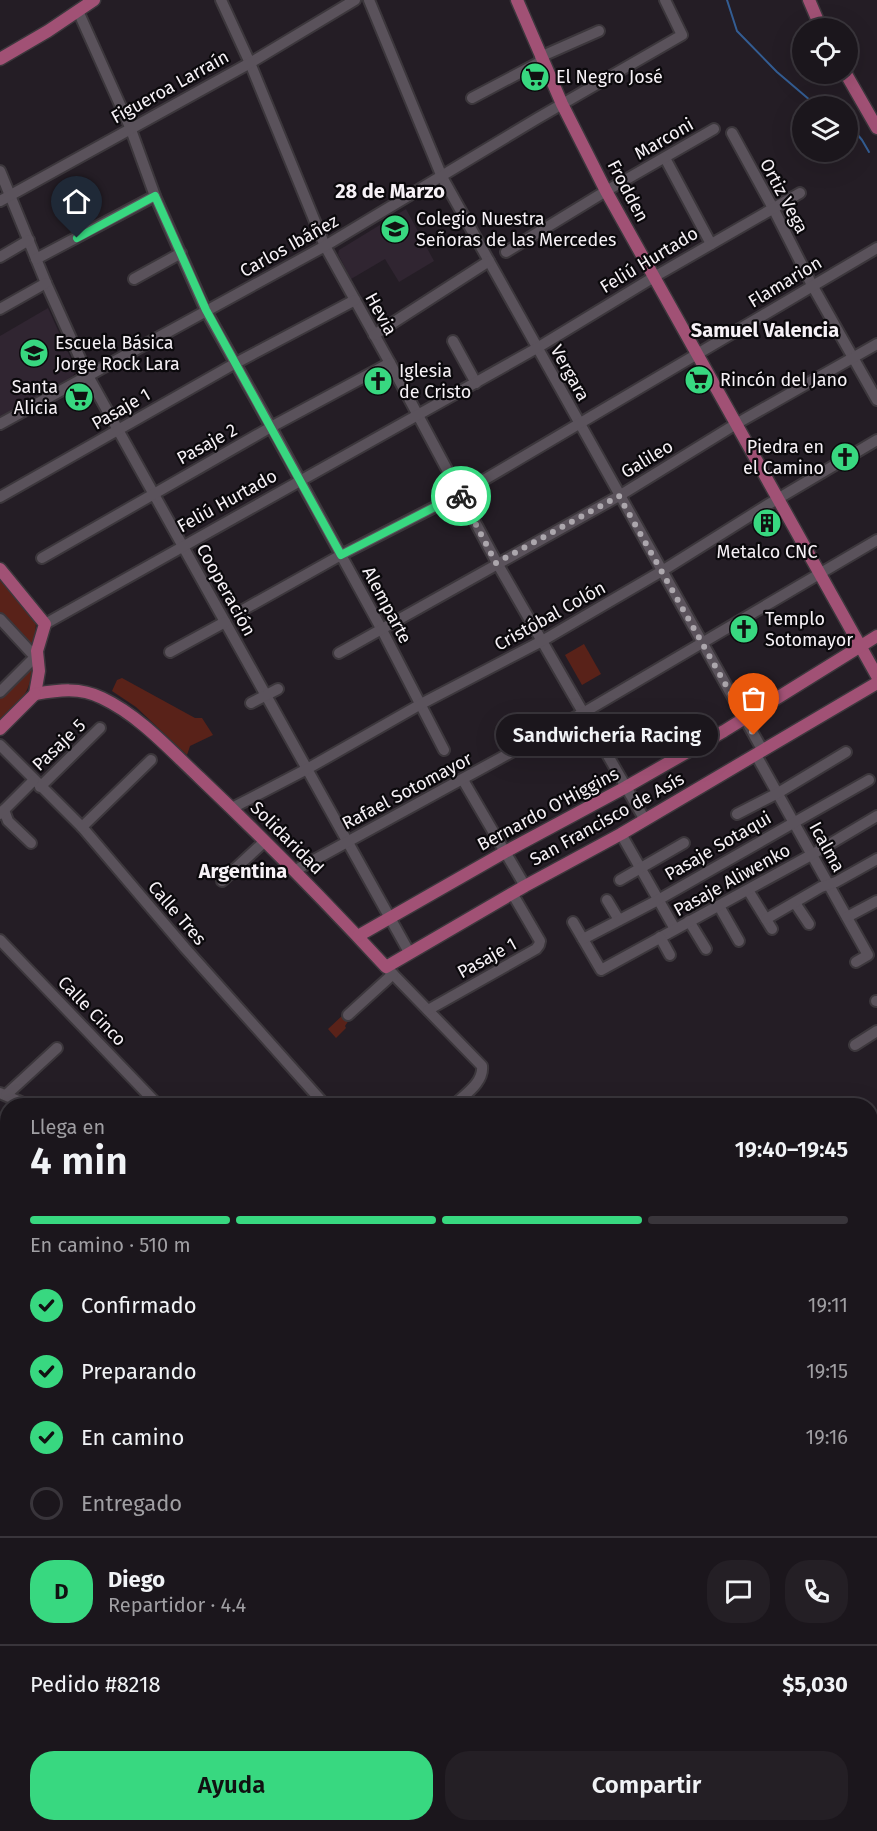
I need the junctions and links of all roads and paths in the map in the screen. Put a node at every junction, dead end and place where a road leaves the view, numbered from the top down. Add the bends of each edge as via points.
1 (94, 0) edge
2 (221, 0) edge
3 (355, 0) edge
4 (369, 0) edge
5 (517, 0) edge
6 (664, 0) edge
7 (809, 0) edge
8 (78, 11) junction
9 (817, 18) edge
10 (599, 32) dead end
11 (32, 40) junction
12 (0, 53) edge
13 (0, 58) edge
14 (541, 59) junction
15 (250, 63) junction
16 (852, 84) edge
17 (472, 98) dead end
18 (562, 104) junction
19 (130, 128) junction
20 (877, 128) edge
21 (714, 129) dead end
22 (732, 133) dead end
23 (665, 158) junction
24 (0, 171) edge
25 (442, 177) junction
26 (606, 191) junction
27 (800, 194) dead end
28 (10, 195) junction
29 (155, 196) junction
30 (0, 201) edge
31 (773, 208) junction
32 (29, 240) junction
33 (711, 244) junction
34 (325, 246) junction
35 (877, 248) edge
36 (506, 252) dead end
37 (181, 253) junction
38 (0, 257) edge
39 (36, 259) junction
40 (489, 261) junction
41 (654, 277) junction
42 (134, 279) dead end
43 (46, 283) junction
44 (812, 285) junction
45 (355, 300) junction
46 (0, 309) edge
47 (206, 310) junction
48 (374, 335) junction
49 (453, 341) dead end
50 (877, 344) edge
51 (537, 348) junction
52 (697, 354) junction
53 (852, 357) junction
54 (390, 363) junction
55 (234, 364) junction
56 (88, 376) junction
57 (476, 383) junction
58 (877, 400) edge
59 (418, 415) junction
60 (0, 424) edge
61 (580, 424) junction
62 (736, 424) junction
63 (271, 427) junction
64 (118, 429) junction
65 (877, 440) edge
66 (301, 481) junction
67 (153, 493) junction
68 (460, 494) junction
69 (619, 496) junction
70 (0, 497) edge
71 (778, 499) junction
72 (877, 540) edge
73 (183, 547) junction
74 (341, 555) junction
75 (42, 558) dead end
76 (496, 563) junction
77 (0, 569) edge
78 (662, 571) junction
79 (819, 574) junction
80 (241, 611) dead end
81 (0, 620) edge
82 (225, 622) junction
83 (45, 624) junction
84 (382, 630) junction
85 (877, 636) edge
86 (542, 641) junction
87 (704, 644) junction
88 (860, 646) junction
89 (170, 652) dead end
90 (339, 653) dead end
91 (38, 660) junction
92 (877, 676) edge
93 (877, 682) edge
94 (278, 688) dead end
95 (0, 692) edge
96 (36, 694) junction
97 (265, 695) junction
98 (251, 703) dead end
99 (421, 704) junction
100 (584, 713) junction
101 (745, 718) junction
102 (100, 728) dead end
103 (0, 729) edge
104 (0, 745) edge
105 (444, 750) dead end
106 (846, 752) dead end
107 (760, 753) junction
108 (151, 760) dead end
109 (307, 770) junction
110 (463, 780) junction
111 (869, 780) dead end
112 (37, 783) junction
113 (626, 788) junction
114 (778, 793) junction
115 (232, 808) junction
116 (2, 812) edge
117 (737, 814) dead end
118 (877, 816) edge
119 (645, 820) junction
120 (794, 822) junction
121 (82, 827) junction
122 (621, 834) junction
123 (265, 841) junction
124 (347, 842) junction
125 (31, 843) dead end
126 (684, 843) dead end
127 (505, 852) junction
128 (813, 854) junction
129 (877, 859) edge
130 (640, 868) junction
131 (294, 871) junction
132 (620, 880) dead end
133 (222, 881) dead end
134 (829, 885) junction
135 (525, 886) junction
136 (748, 890) junction
137 (512, 893) junction
138 (607, 900) dead end
139 (658, 900) junction
140 (877, 901) edge
141 (795, 903) junction
142 (718, 906) junction
143 (847, 917) junction
144 (389, 918) junction
145 (619, 920) junction
146 (689, 921) junction
147 (573, 922) dead end
148 (809, 924) dead end
149 (675, 929) junction
150 (358, 936) junction
151 (660, 938) junction
152 (583, 939) junction
153 (0, 940) edge
154 (739, 941) dead end
155 (877, 944) edge
156 (706, 949) dead end
157 (409, 952) junction
158 (867, 952) junction
159 (670, 955) dead end
160 (856, 962) dead end
161 (389, 970) junction
162 (428, 1010) junction
163 (348, 1015) dead end
164 (877, 1031) edge
165 (855, 1045) dead end
166 (57, 1048) dead end
167 (3, 1094) edge
168 (151, 1098) edge
169 (319, 1098) edge
170 (461, 1098) edge

1 - 8 main road
2 - 15 street, Hevia
3 - 15 street, Figueroa Larraín
4 - 25 street, Vergara
5 - 14 main road, Frodden
6 - 18 street, Carlos Ibáñez via 682,35
7 - 9 main road
8 - 11 main road
8 - 19 street, Alemparte
10 - 14 street
11 - 12 main road
11 - 13 main road
14 - 17 street
14 - 18 main road, Frodden
15 - 19 street, Figueroa Larraín
15 - 34 street, Hevia
16 - 20 main road
18 - 25 street, Carlos Ibáñez
18 - 26 main road, Frodden
19 - 28 street, Figueroa Larraín
19 - 29 street, Alemparte
21 - 23 street, Marconi
22 - 31 street, Ortiz Vega
23 - 26 street, Marconi
23 - 33 street
24 - 28 street, Cooperación
25 - 34 street, Carlos Ibáñez
25 - 40 street, Vergara
26 - 36 street, Marconi
26 - 41 main road, Frodden
27 - 31 street, Feliú Hurtado
28 - 30 street, Figueroa Larraín
28 - 32 street, Cooperación
29 - 37 street, Alemparte
29 - 39 street
31 - 33 street, Feliú Hurtado
31 - 44 street, Ortiz Vega
32 - 38 street
32 - 39 street, Cooperación
33 - 41 street, Feliú Hurtado
34 - 45 street, Hevia
34 - 47 street, Carlos Ibáñez
35 - 44 street, Flamarion
37 - 42 street
37 - 47 street, Alemparte
39 - 43 street, Cooperación
40 - 48 street
40 - 51 street, Vergara
41 - 51 street, Feliú Hurtado
41 - 52 main road, Frodden
43 - 46 street
43 - 56 street, Cooperación
44 - 52 street, Flamarion
44 - 53 street, Ortiz Vega
45 - 48 street, Hevia
45 - 55 street, Pasaje 1
47 - 55 street, Alemparte
47 - 56 street, Carlos Ibáñez
48 - 54 street, Hevia
49 - 57 street
50 - 53 street, Galileo
51 - 57 street, Feliú Hurtado
51 - 61 street, Vergara
52 - 61 street, Flamarion
52 - 62 main road, Frodden
53 - 58 street, Ortiz Vega
53 - 62 street, Galileo
54 - 59 street, Hevia
54 - 63 street, Pasaje 2
55 - 63 street, Alemparte
55 - 64 street, Pasaje 1
56 - 60 street, Carlos Ibáñez
56 - 64 street, Cooperación
57 - 59 street, Feliú Hurtado
59 - 66 street, Feliú Hurtado
59 - 68 street, Hevia
61 - 68 street, Flamarion
61 - 69 street, Vergara
62 - 69 street, Galileo
62 - 71 main road, Frodden
63 - 66 street, Alemparte
63 - 67 street, Pasaje 2
64 - 67 street, Cooperación
64 - 70 street, Pasaje 1
65 - 71 street, Cristóbal Colón
66 - 73 street, Feliú Hurtado
66 - 74 street, Alemparte
67 - 73 street, Cooperación
67 - 75 street, Pasaje 2
68 - 74 street, Flamarion
68 - 76 street, Hevia
69 - 76 street, Galileo
69 - 78 street, Vergara
71 - 78 street, Cristóbal Colón
71 - 79 main road, Frodden
72 - 79 street, Rafael Sotomayor
73 - 82 street, Cooperación
73 - 83 street, Feliú Hurtado
74 - 80 street, Flamarion
74 - 84 street, Alemparte
76 - 84 street, Galileo
76 - 86 street, Hevia
77 - 83 main road
78 - 86 street, Cristóbal Colón
78 - 87 street, Vergara
79 - 87 street, Rafael Sotomayor
79 - 88 main road, Frodden
81 - 91 street
82 - 89 street
82 - 97 street, Cooperación
83 - 91 main road via 39,639
84 - 90 street, Galileo
84 - 99 street, Alemparte
85 - 88 main road, Bernardo O'Higgins
86 - 99 street, Cristóbal Colón
86 - 100 street, Hevia
87 - 100 street, Rafael Sotomayor
87 - 101 street, Vergara
88 - 92 main road, Frodden
88 - 101 main road, Bernardo O'Higgins
91 - 95 street via 31,661
91 - 96 main road
93 - 107 main road, San Francisco de Asís
94 - 97 street
96 - 103 main road
96 - 115 main road, Solidaridad via 77,690 101,697 126,711
97 - 98 street
97 - 109 street, Cooperación
99 - 105 street, Alemparte
99 - 109 street, Cristóbal Colón
100 - 110 street, Rafael Sotomayor
100 - 113 street, Hevia
101 - 107 street, Vergara
101 - 113 main road, Bernardo O'Higgins
102 - 112 street, Pasaje 5
104 - 112 street, Calle Tres
106 - 114 street
107 - 114 street, Icalma
107 - 119 main road, San Francisco de Asís
108 - 121 street
109 - 115 street, Cristóbal Colón
109 - 124 street, Cooperación
110 - 124 street, Rafael Sotomayor
110 - 127 street
111 - 120 street, Pasaje Sotaqui
112 - 116 street, Pasaje 5
112 - 121 street, Calle Tres
113 - 119 street, Hevia
113 - 127 main road, Bernardo O'Higgins
114 - 117 street
114 - 120 street, Icalma
115 - 123 main road, Solidaridad
116 - 125 street
118 - 128 street, Pasaje Aliwenko
119 - 122 main road, San Francisco de Asís
120 - 128 street, Icalma
120 - 139 street, Pasaje Sotaqui
121 - 169 street, Calle Tres
122 - 130 street
122 - 135 main road, San Francisco de Asís
123 - 131 main road, Solidaridad
123 - 133 street
124 - 131 street, Rafael Sotomayor
124 - 144 street, Cooperación
126 - 130 street
127 - 135 street
127 - 144 main road, Bernardo O'Higgins
128 - 134 street, Icalma
128 - 136 street, Pasaje Aliwenko
129 - 134 street
130 - 132 street
130 - 139 street
131 - 150 main road, Solidaridad
134 - 141 street
134 - 143 street, Icalma
135 - 137 main road, San Francisco de Asís
136 - 141 street via 769,924
136 - 142 street, Pasaje Aliwenko
137 - 157 main road, San Francisco de Asís
137 - 162 street, Pasaje 1 via 539,945
138 - 145 street
139 - 145 street, Pasaje Sotaqui
139 - 149 street
140 - 143 street
141 - 148 street
142 - 146 street, Pasaje Aliwenko
142 - 154 street
143 - 158 street, Icalma
144 - 150 main road, Bernardo O'Higgins
144 - 157 street, Cooperación
145 - 152 street, Pasaje Sotaqui
146 - 149 street, Pasaje Aliwenko
146 - 156 street
147 - 152 street
149 - 151 street, Pasaje Aliwenko
150 - 161 main road, Solidaridad
151 - 152 street, Pasaje Aliwenko via 601,969
151 - 159 street
153 - 168 street, Calle Cinco
155 - 158 street
157 - 161 main road, San Francisco de Asís
158 - 160 street
161 - 162 street, Solidaridad
161 - 163 street
162 - 170 street, Solidaridad via 482,1066 479,1080
164 - 165 street
166 - 167 street

